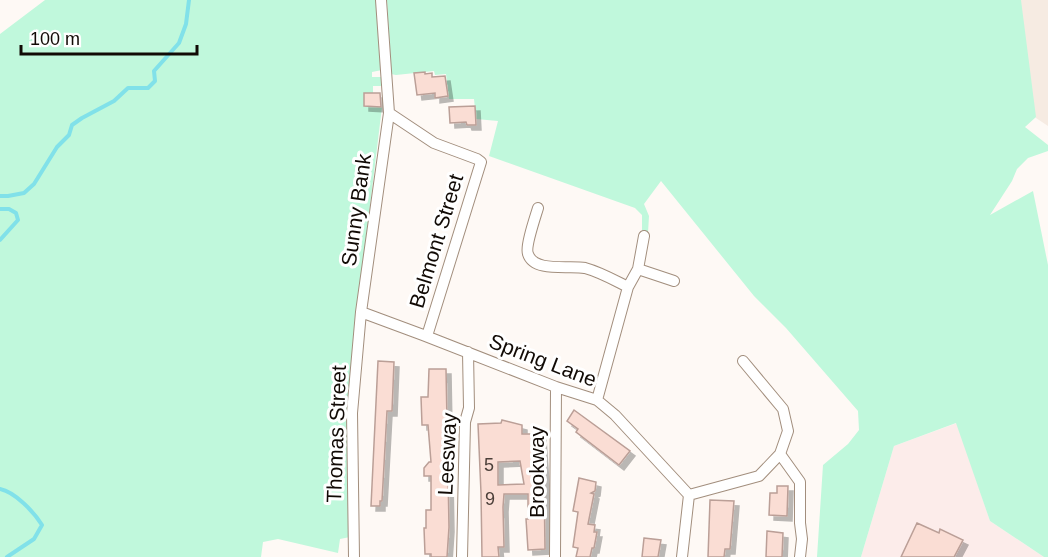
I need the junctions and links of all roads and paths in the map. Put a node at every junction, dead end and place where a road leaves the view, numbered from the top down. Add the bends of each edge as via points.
1 (381, 0) edge
2 (389, 113) junction
3 (538, 208) dead end
4 (644, 236) dead end
5 (638, 269) junction
6 (674, 281) dead end
7 (628, 287) junction
8 (361, 312) junction
9 (427, 336) junction
10 (468, 352) junction
11 (744, 362) dead end
12 (556, 387) junction
13 (597, 400) junction
14 (780, 454) junction
15 (689, 495) junction
16 (354, 557) edge
17 (462, 557) edge
18 (555, 557) edge
19 (682, 557) edge
20 (800, 557) edge

1 - 2 street, Sunny Bank
2 - 8 street, Sunny Bank
2 - 9 street, Belmont Street via 434,143 481,162
3 - 7 street via 526,251 529,258 551,268 584,268
4 - 5 street
5 - 6 street
5 - 7 street
7 - 13 street
8 - 9 street, Spring Lane
8 - 16 street, Thomas Street via 352,413
9 - 10 street, Spring Lane
10 - 12 street, Spring Lane
10 - 17 street, Leesway
11 - 14 street via 783,409 788,431
12 - 13 street, Spring Lane
12 - 18 street, Brookway
13 - 15 street, Spring Lane
14 - 15 street via 759,477
14 - 20 street via 800,482
15 - 19 street

